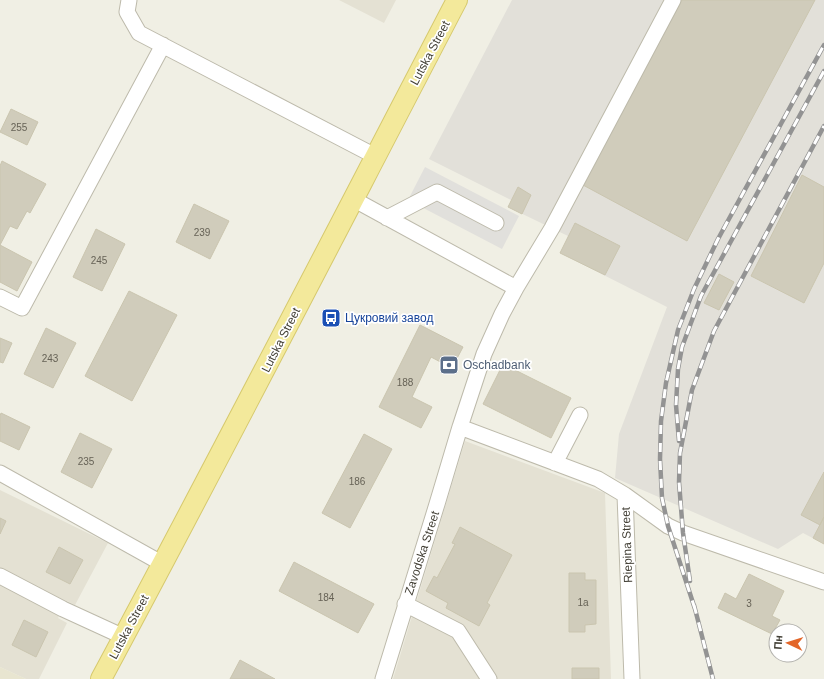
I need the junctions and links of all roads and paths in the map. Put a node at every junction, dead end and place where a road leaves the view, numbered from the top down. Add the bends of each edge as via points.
1 (129, 0) edge
2 (457, 0) edge
3 (672, 0) edge
4 (163, 46) junction
5 (375, 156) junction
6 (353, 199) junction
7 (387, 218) junction
8 (496, 223) dead end
9 (516, 288) junction
10 (0, 297) edge
11 (580, 415) dead end
12 (460, 427) junction
13 (555, 462) junction
14 (0, 472) edge
15 (625, 495) junction
16 (163, 564) junction
17 (0, 576) edge
18 (824, 582) edge
19 (405, 604) junction
20 (124, 637) junction
21 (101, 679) edge
22 (383, 679) edge
23 (489, 679) edge
24 (632, 679) edge

1 - 4 street via 127,12 139,33
2 - 5 main road, Lutska Street
3 - 9 street, Zavodska Street via 552,228
4 - 5 street
4 - 10 street via 22,308
5 - 6 main road, Lutska Street
6 - 7 street
6 - 16 main road, Lutska Street
7 - 8 street via 437,192
7 - 9 street
9 - 12 street, Zavodska Street via 484,354
11 - 13 street
12 - 13 street, Riepina Street
12 - 19 street, Zavodska Street
13 - 15 street, Riepina Street via 598,479
14 - 16 street
15 - 18 street via 683,534
15 - 24 street, Riepina Street
16 - 20 main road, Lutska Street
17 - 20 street
19 - 22 street, Zavodska Street
19 - 23 street via 458,632
20 - 21 main road, Lutska Street

